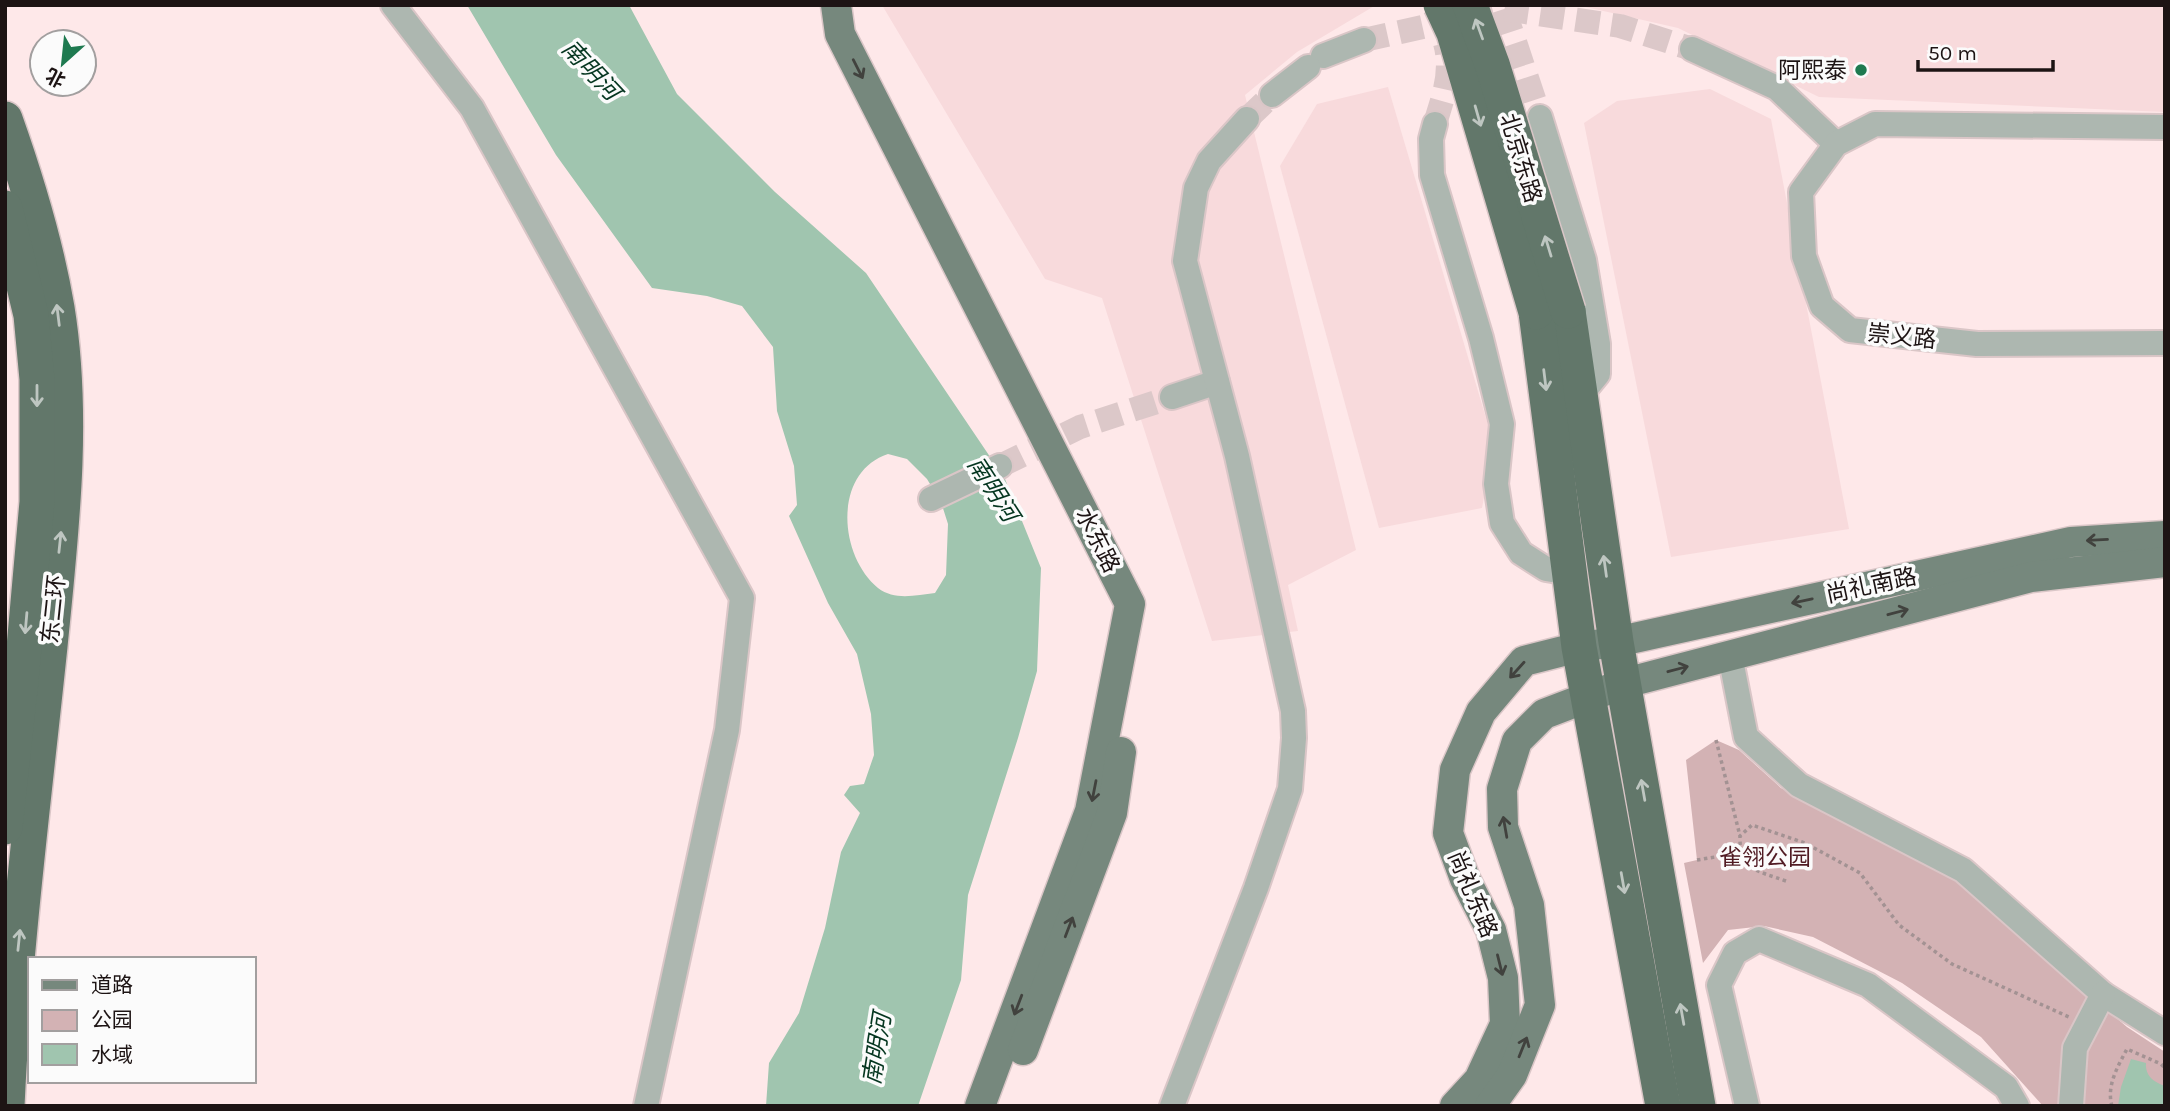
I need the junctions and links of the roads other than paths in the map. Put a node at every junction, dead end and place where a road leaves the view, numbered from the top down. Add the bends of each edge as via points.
1 (393, 5) edge
2 (836, 5) edge
3 (852, 5) edge
4 (1441, 5) edge
5 (1470, 5) edge
6 (1364, 40) tunnel mouth
7 (1692, 49) tunnel mouth
8 (1272, 95) tunnel mouth
9 (1540, 117) tunnel mouth
10 (5, 119) edge
11 (1248, 119) tunnel mouth
12 (1435, 124) tunnel mouth
13 (2165, 127) edge
14 (1836, 144) junction
15 (5, 208) edge
16 (1552, 312) junction
17 (2165, 343) edge
18 (1217, 382) junction
19 (1580, 396) junction
20 (1172, 397) tunnel mouth
21 (1000, 466) tunnel mouth
22 (931, 499) dead end
23 (2165, 536) edge
24 (2165, 562) edge
25 (1570, 573) junction
26 (1616, 642) junction
27 (1579, 647) junction
28 (1730, 655) junction
29 (34, 682) junction
30 (1625, 683) junction
31 (1589, 695) junction
32 (5, 827) edge
33 (2103, 994) junction
34 (2165, 1033) edge
35 (1731, 1045) junction
36 (1689, 1055) junction
37 (7, 1106) edge
38 (646, 1106) edge
39 (980, 1106) edge
40 (1002, 1106) edge
41 (1172, 1106) edge
42 (1455, 1106) edge
43 (1490, 1106) edge
44 (1662, 1106) edge
45 (1698, 1106) edge
46 (1747, 1106) edge
47 (2017, 1106) edge
48 (2071, 1106) edge

1 - 38 street via 472,108 742,598 727,730
2 -> 39 main road, 水东路 via 840,34 1130,604 1090,811
40 -> 3 main road, 水东路 via 1112,813 1144,596
4 -> 16 highway, 北京东路, bridge
16 -> 5 highway, 北京东路, bridge via 1492,64
6 - 8 street via 1315,62
7 - 14 street via 1777,88
9 - 19 street via 1584,260 1598,344 1598,374
29 -> 10 highway, 东二环 via 64,505 64,378 44,242
11 - 18 street via 1209,160 1196,188 1188,229 1185,261
12 - 25 street via 1432,175 1502,424 1496,484 1502,523 1521,553 1546,569
13 - 14 street, 崇义路 via 1875,124
14 - 17 street, 崇义路 via 1801,192 1804,256 1822,306 1850,330 1977,344
15 -> 29 highway, 东二环 via 31,315 37,379
16 - 19 highway
16 -> 25 highway
18 - 20 street
18 - 41 street via 1293,711 1294,738 1290,789
26 -> 19 highway
21 - 22 street
23 -> 26 main road, 尚礼南路 via 2071,541
28 -> 24 main road, 尚礼南路 via 2031,577
25 - 27 highway
26 - 27 main road, 尚礼南路
26 - 30 highway
27 - 31 highway
27 -> 42 main road, 尚礼东路 via 1524,661 1481,712 1455,769 1448,833 1491,930 1503,978 1506,1024 1479,1080
30 -> 28 main road, 尚礼南路
28 - 33 street via 1746,737 1799,785 1964,870
29 - 32 highway, 东二环
37 -> 29 highway, 东二环
30 - 31 main road, 尚礼南路
36 -> 30 highway
43 -> 31 main road, 尚礼东路 via 1512,1075 1540,1005 1529,905 1503,828 1502,789 1517,741 1544,714
31 -> 44 highway
33 - 34 street
33 - 48 street via 2075,1048
35 - 36 street
35 - 46 street
35 - 47 street via 1718,985 1735,953 1759,939 1868,985 2006,1087
36 - 45 highway

